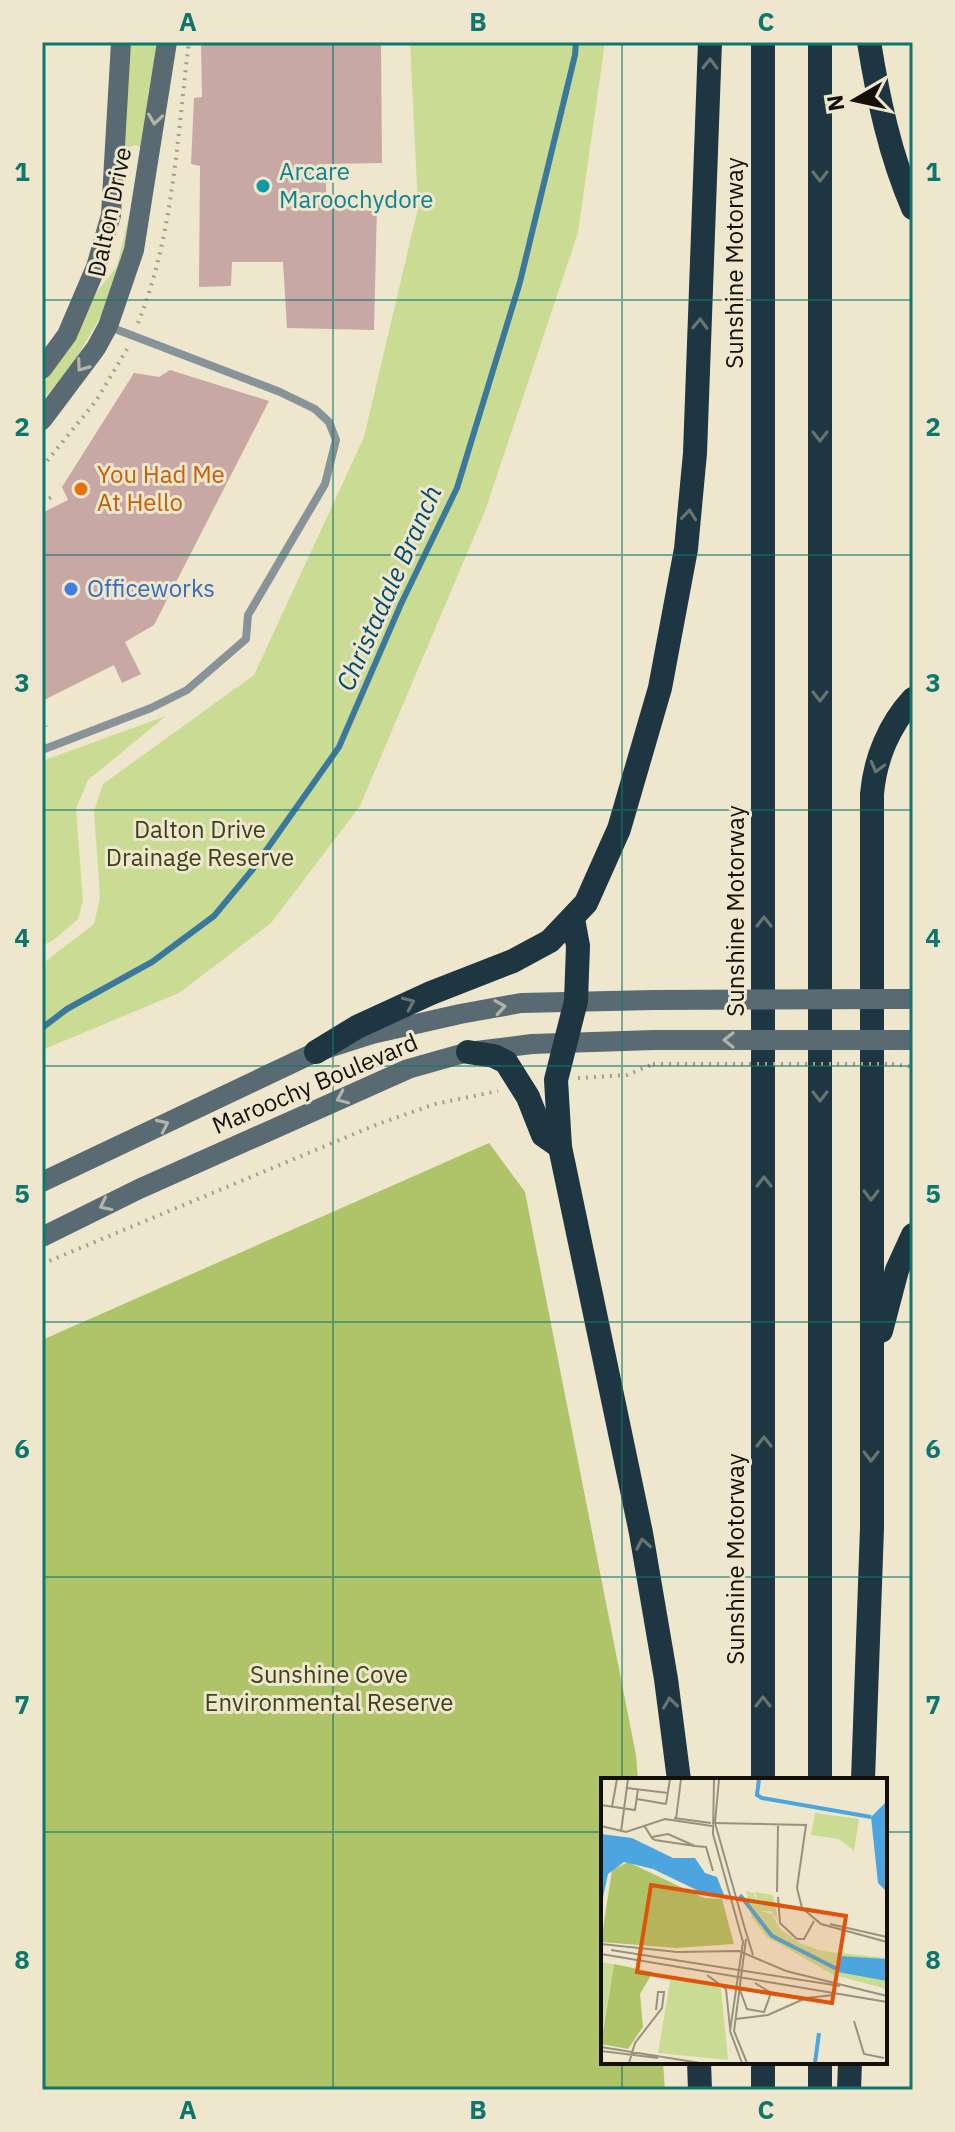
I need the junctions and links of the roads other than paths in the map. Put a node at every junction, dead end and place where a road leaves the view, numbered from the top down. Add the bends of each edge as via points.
1 (121, 42) edge
2 (167, 42) edge
3 (710, 42) edge
4 (763, 42) edge
5 (820, 42) edge
6 (869, 42) edge
7 (144, 195) junction
8 (913, 208) edge
9 (96, 267) junction
10 (108, 326) junction
11 (42, 369) edge
12 (42, 420) edge
13 (913, 699) edge
14 (42, 750) edge
15 (573, 919) junction
16 (913, 999) edge
17 (576, 1001) junction
18 (913, 1040) edge
19 (564, 1041) junction
20 (316, 1052) junction
21 (468, 1052) junction
22 (560, 1147) junction
23 (42, 1182) edge
24 (913, 1235) edge
25 (42, 1237) edge
26 (871, 1378) junction
27 (679, 1778) edge
28 (763, 1778) edge
29 (820, 1778) edge
30 (863, 1778) edge
31 (699, 2064) edge
32 (763, 2064) edge
33 (820, 2064) edge
34 (850, 2064) edge
35 (700, 2090) edge
36 (763, 2090) edge
37 (820, 2090) edge
38 (849, 2090) edge

1 - 9 main road, Dalton Drive via 111,215
2 -> 7 main road, Dalton Drive
15 -> 3 highway via 599,878 619,829 667,659 686,549 694,466
28 -> 4 highway, Sunshine Motorway
5 -> 29 highway
6 - 8 highway via 883,114
7 - 9 main road via 143,175 133,168 113,259
7 - 10 main road, Dalton Drive via 134,250
9 - 11 main road, Dalton Drive via 67,335
10 -> 12 main road, Dalton Drive
10 - 14 lane via 301,402 329,422 336,440 325,484 248,615 246,639 187,690
13 -> 26 highway via 878,759 872,794
15 - 17 highway via 578,946
20 -> 15 highway via 357,1027 531,952
16 - 17 main road, Maroochy Boulevard, bridge
17 - 19 highway
20 -> 17 main road, Maroochy Boulevard via 489,1008
18 -> 19 main road, Maroochy Boulevard, bridge
19 - 21 main road, Maroochy Boulevard
19 - 22 highway via 556,1080
23 -> 20 main road, Maroochy Boulevard
21 - 22 highway via 506,1062 543,1135
21 -> 25 main road, Maroochy Boulevard via 408,1069
27 -> 22 highway via 641,1533
24 - 26 highway via 888,1295
26 -> 30 highway
31 - 35 highway
32 - 36 highway
33 - 37 highway
34 - 38 highway

